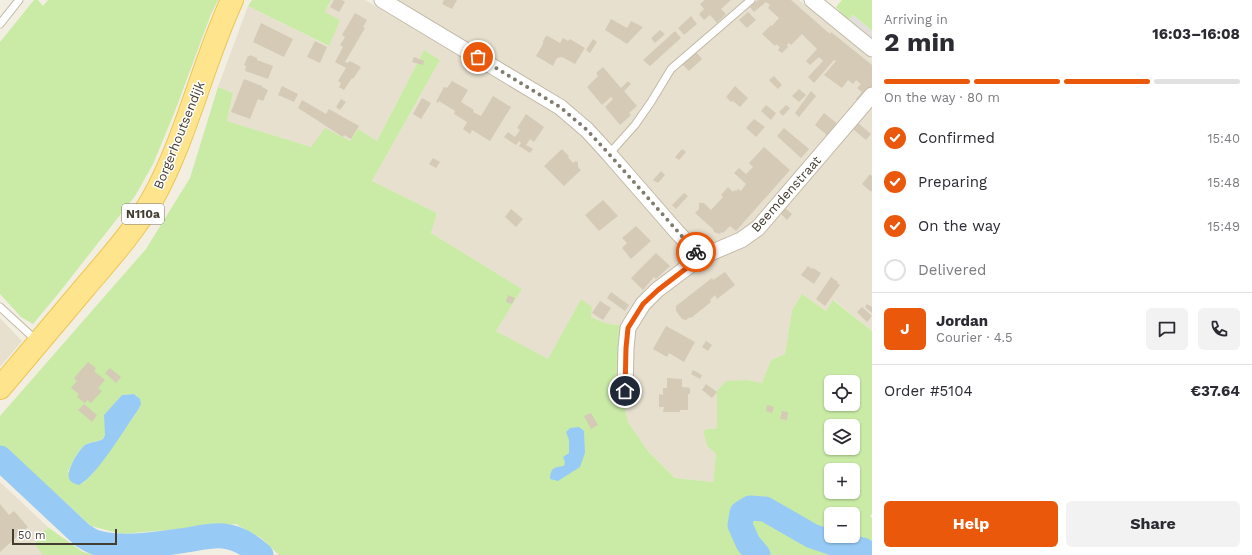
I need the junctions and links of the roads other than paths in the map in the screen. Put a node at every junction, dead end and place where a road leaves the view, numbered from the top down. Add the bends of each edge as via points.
1 (19, 0) edge
2 (232, 0) edge
3 (382, 0) edge
4 (751, 0) edge
5 (812, 0) edge
6 (0, 24) edge
7 (872, 49) edge
8 (872, 95) edge
9 (609, 154) junction
10 (701, 257) junction
11 (0, 307) edge
12 (39, 342) junction
13 (0, 388) edge
14 (625, 391) dead end

1 - 6 lane
2 - 12 main road, Borgerhoutsendijk / N110a via 178,143 152,200 134,227
3 - 9 street via 560,107 587,130
4 - 9 lane via 671,69 635,125
5 - 7 street
8 - 10 street, Beemdenstraat via 758,228 741,240
9 - 10 street
10 - 14 street, Beemdenstraat via 643,304 628,328
11 - 12 lane
12 - 13 main road, Borgerhoutsendijk / N110a

